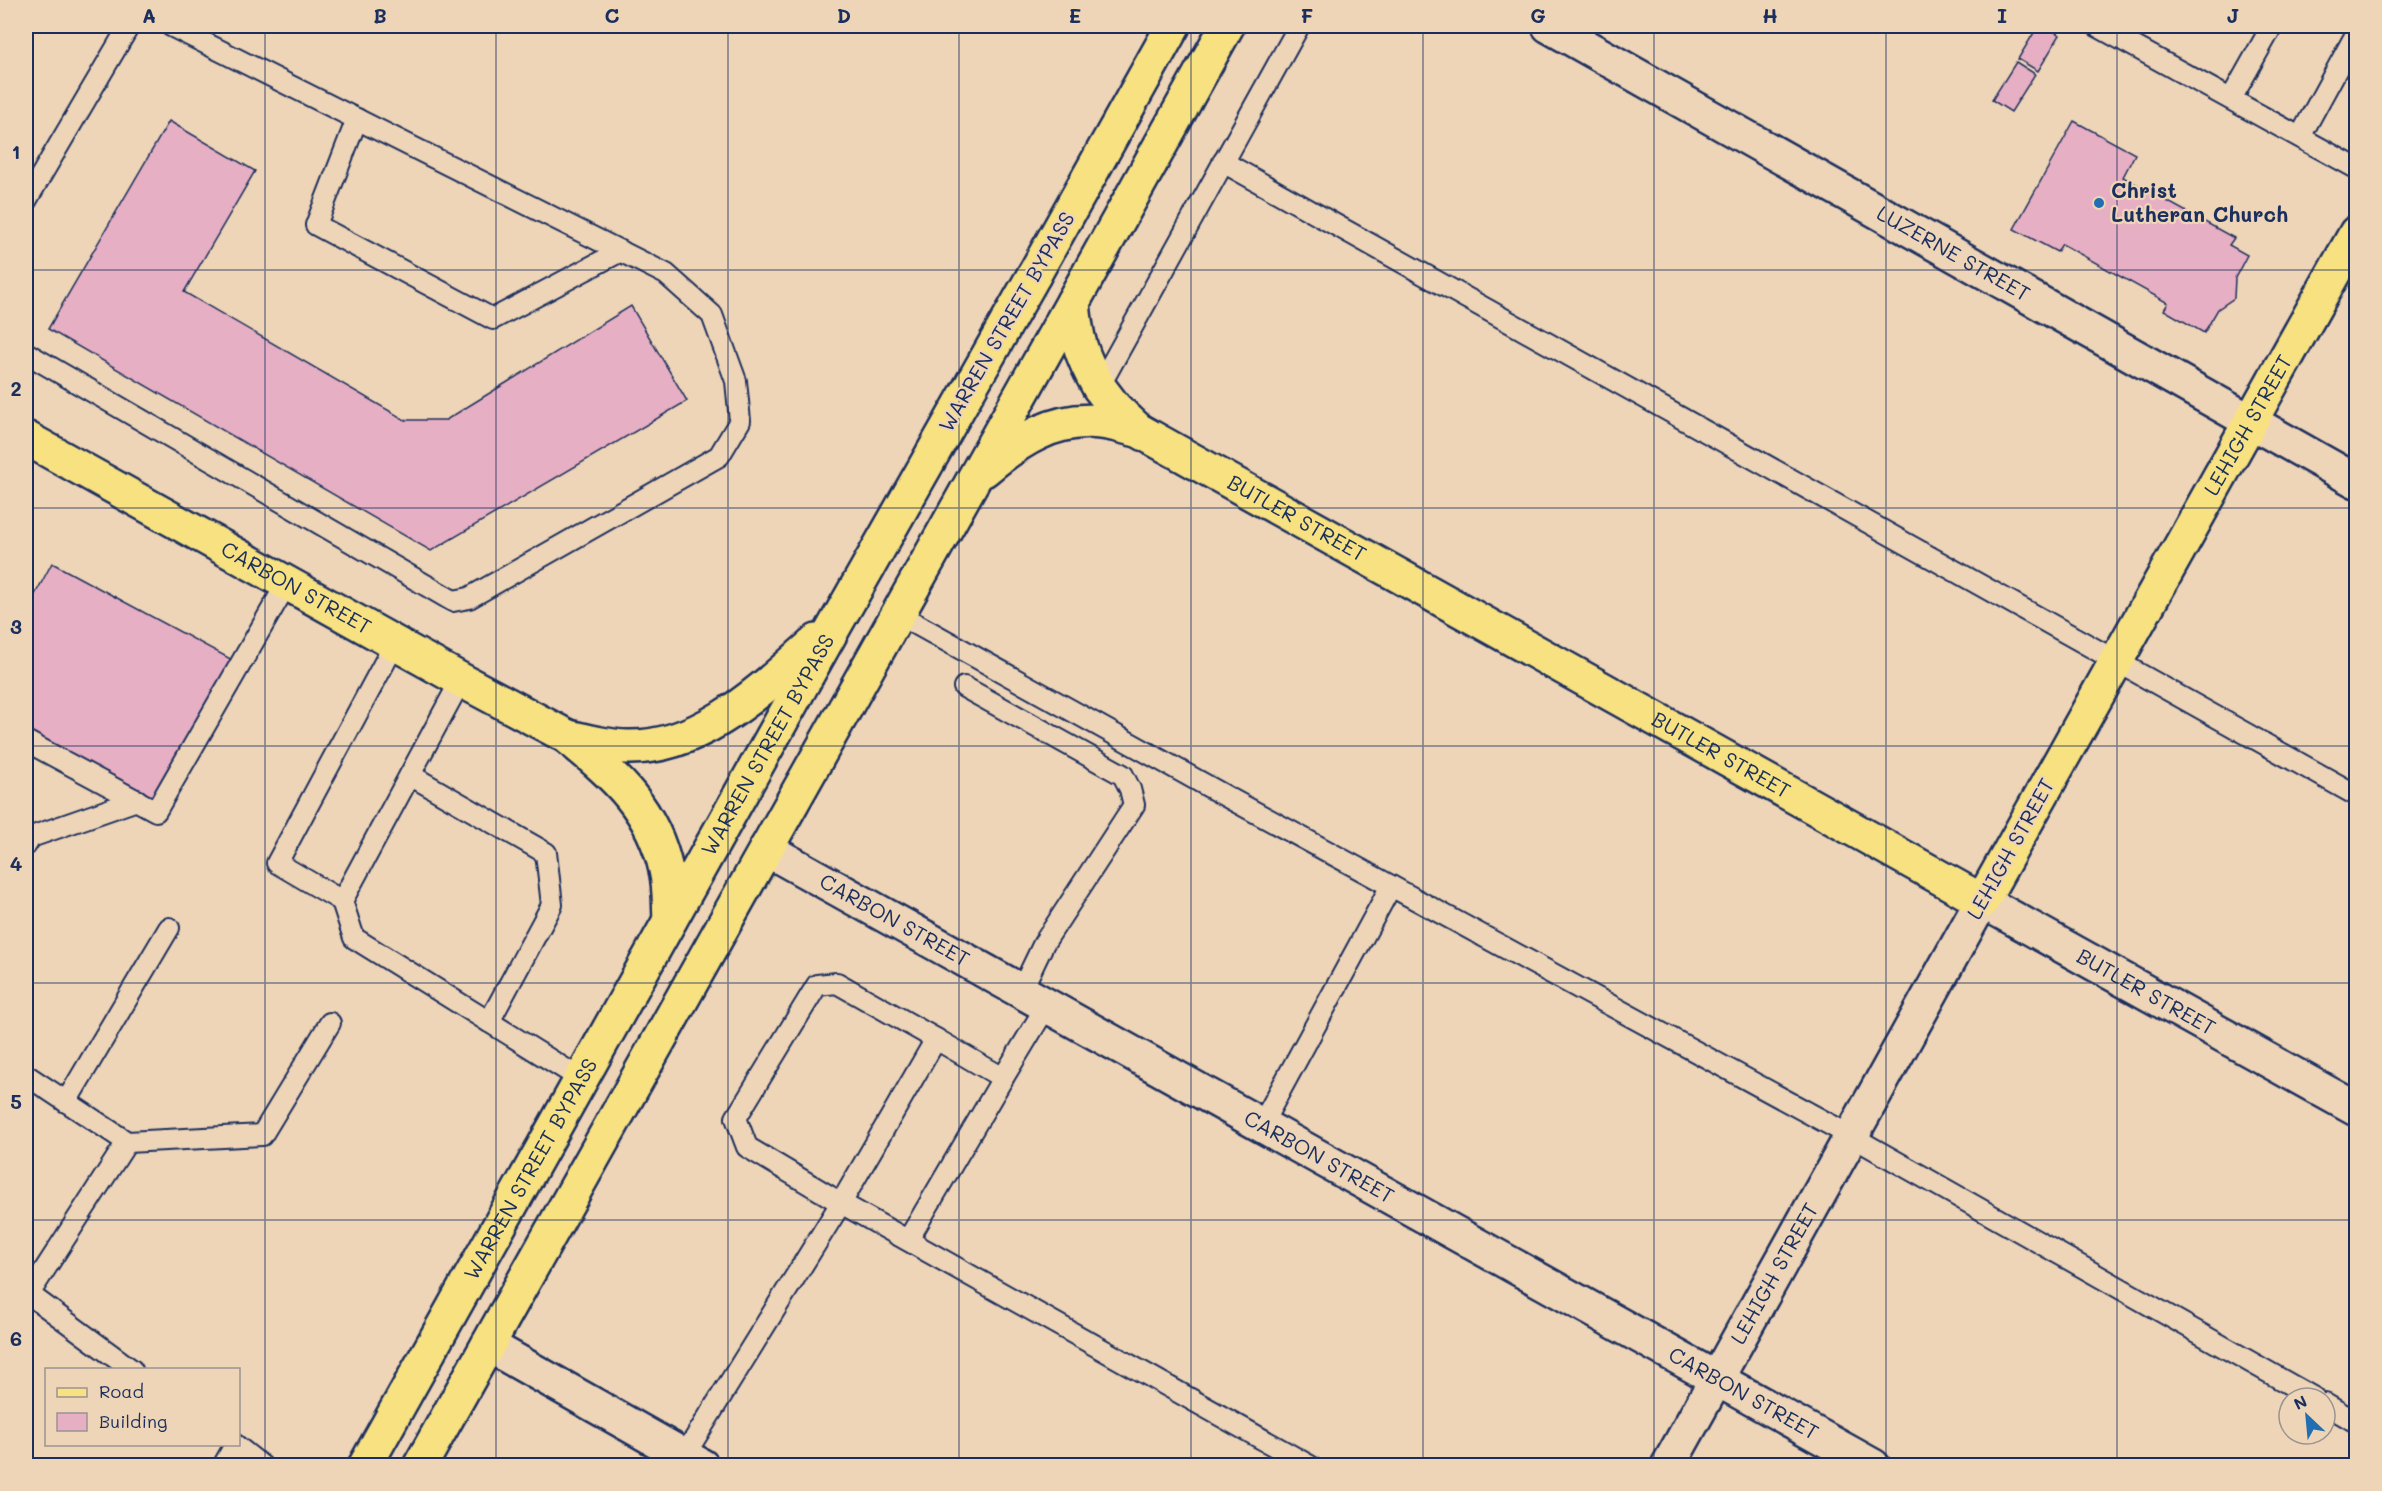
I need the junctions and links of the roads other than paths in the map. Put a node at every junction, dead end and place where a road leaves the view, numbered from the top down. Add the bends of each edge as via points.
1 (129, 26) edge
2 (171, 26) edge
3 (1173, 26) edge
4 (1227, 26) edge
5 (1299, 26) edge
6 (1549, 26) edge
7 (2097, 26) edge
8 (2272, 26) edge
9 (2356, 34) edge
10 (2231, 99) junction
11 (357, 119) junction
12 (2300, 137) junction
13 (1224, 162) junction
14 (2356, 168) edge
15 (26, 201) edge
16 (2356, 234) edge
17 (621, 251) junction
18 (1073, 302) junction
19 (26, 353) edge
20 (1099, 387) junction
21 (2251, 422) junction
22 (1138, 430) junction
23 (26, 438) edge
24 (972, 481) junction
25 (2356, 481) edge
26 (288, 583) junction
27 (898, 614) junction
28 (834, 627) junction
29 (395, 643) junction
30 (2117, 661) junction
31 (461, 680) junction
32 (964, 687) dead end
33 (568, 737) junction
34 (26, 741) edge
35 (410, 775) junction
36 (2356, 795) edge
37 (136, 800) junction
38 (26, 845) edge
39 (766, 849) junction
40 (1391, 886) junction
41 (342, 901) junction
42 (1982, 901) junction
43 (670, 920) junction
44 (169, 928) dead end
45 (1034, 998) junction
46 (489, 1022) junction
47 (330, 1023) dead end
48 (936, 1039) junction
49 (26, 1075) edge
50 (1004, 1078) junction
51 (581, 1079) junction
52 (66, 1102) junction
53 (2356, 1109) edge
54 (1262, 1124) junction
55 (1851, 1136) junction
56 (127, 1142) junction
57 (841, 1203) junction
58 (908, 1240) junction
59 (27, 1293) edge
60 (488, 1346) junction
61 (129, 1368) edge
62 (1717, 1378) junction
63 (2293, 1386) edge
64 (2337, 1411) edge
65 (2356, 1422) edge
66 (233, 1446) edge
67 (235, 1446) edge
68 (693, 1461) edge
69 (223, 1466) edge
70 (262, 1466) edge
71 (365, 1466) edge
72 (420, 1466) edge
73 (1310, 1466) edge
74 (1668, 1466) edge
75 (1873, 1466) edge

1 - 15 lane
2 - 11 lane
3 - 28 main road, WARREN STREET BYPASS
4 - 18 main road
5 - 13 lane
6 - 21 street, LUZERNE STREET
7 - 10 lane
8 - 10 lane
9 - 12 lane
10 - 12 lane
11 - 17 lane
11 - 17 lane via 316,225 493,319
12 - 14 lane
13 - 20 lane
13 - 30 lane
16 - 21 main road, LEHIGH STREET
17 - 19 lane via 666,274 712,315 736,381 740,421 719,456 469,598 453,601
18 - 20 main road, BUTLER STREET via 1076,337
18 - 24 main road
20 - 22 main road, BUTLER STREET
21 - 25 street, LUZERNE STREET
21 - 30 main road, LEHIGH STREET
22 - 24 main road via 1102,422 1054,426 1009,449
22 - 42 main road, BUTLER STREET
23 - 26 main road, CARBON STREET
24 - 27 main road
26 - 29 main road, CARBON STREET
26 - 37 lane via 156,811
27 - 39 main road
27 - 40 lane
28 - 33 main road via 739,706 687,735 629,747
28 - 43 main road, WARREN STREET BYPASS
29 - 31 main road, CARBON STREET
29 - 41 lane via 277,863
30 - 36 lane
30 - 42 main road, LEHIGH STREET
31 - 33 main road, CARBON STREET
31 - 35 lane
32 - 45 lane via 1123,775 1134,805 1044,943
33 - 43 main road via 612,774 645,814 667,872
34 - 37 lane
35 - 41 lane
35 - 46 lane via 546,853 552,905
37 - 38 lane via 31,837
39 - 45 street, CARBON STREET
39 - 60 main road
40 - 54 lane
40 - 55 lane
41 - 46 lane via 354,938
42 - 53 street, BUTLER STREET
42 - 55 street, LEHIGH STREET
43 - 51 main road, WARREN STREET BYPASS
44 - 52 lane
45 - 50 lane
45 - 54 street, CARBON STREET
46 - 51 lane
47 - 56 lane via 262,1135
48 - 50 lane
48 - 57 lane
48 - 57 lane via 837,983 817,985 736,1118 747,1148
49 - 52 lane
50 - 58 lane
51 - 71 main road, WARREN STREET BYPASS
52 - 56 lane
54 - 62 street, CARBON STREET
55 - 62 street, LEHIGH STREET
55 - 63 lane
56 - 59 lane
57 - 58 lane
57 - 68 lane
58 - 73 lane
59 - 61 lane
60 - 68 street
60 - 72 main road
62 - 74 street, LEHIGH STREET
62 - 75 street, CARBON STREET
64 - 65 lane
66 - 69 lane
67 - 70 lane

